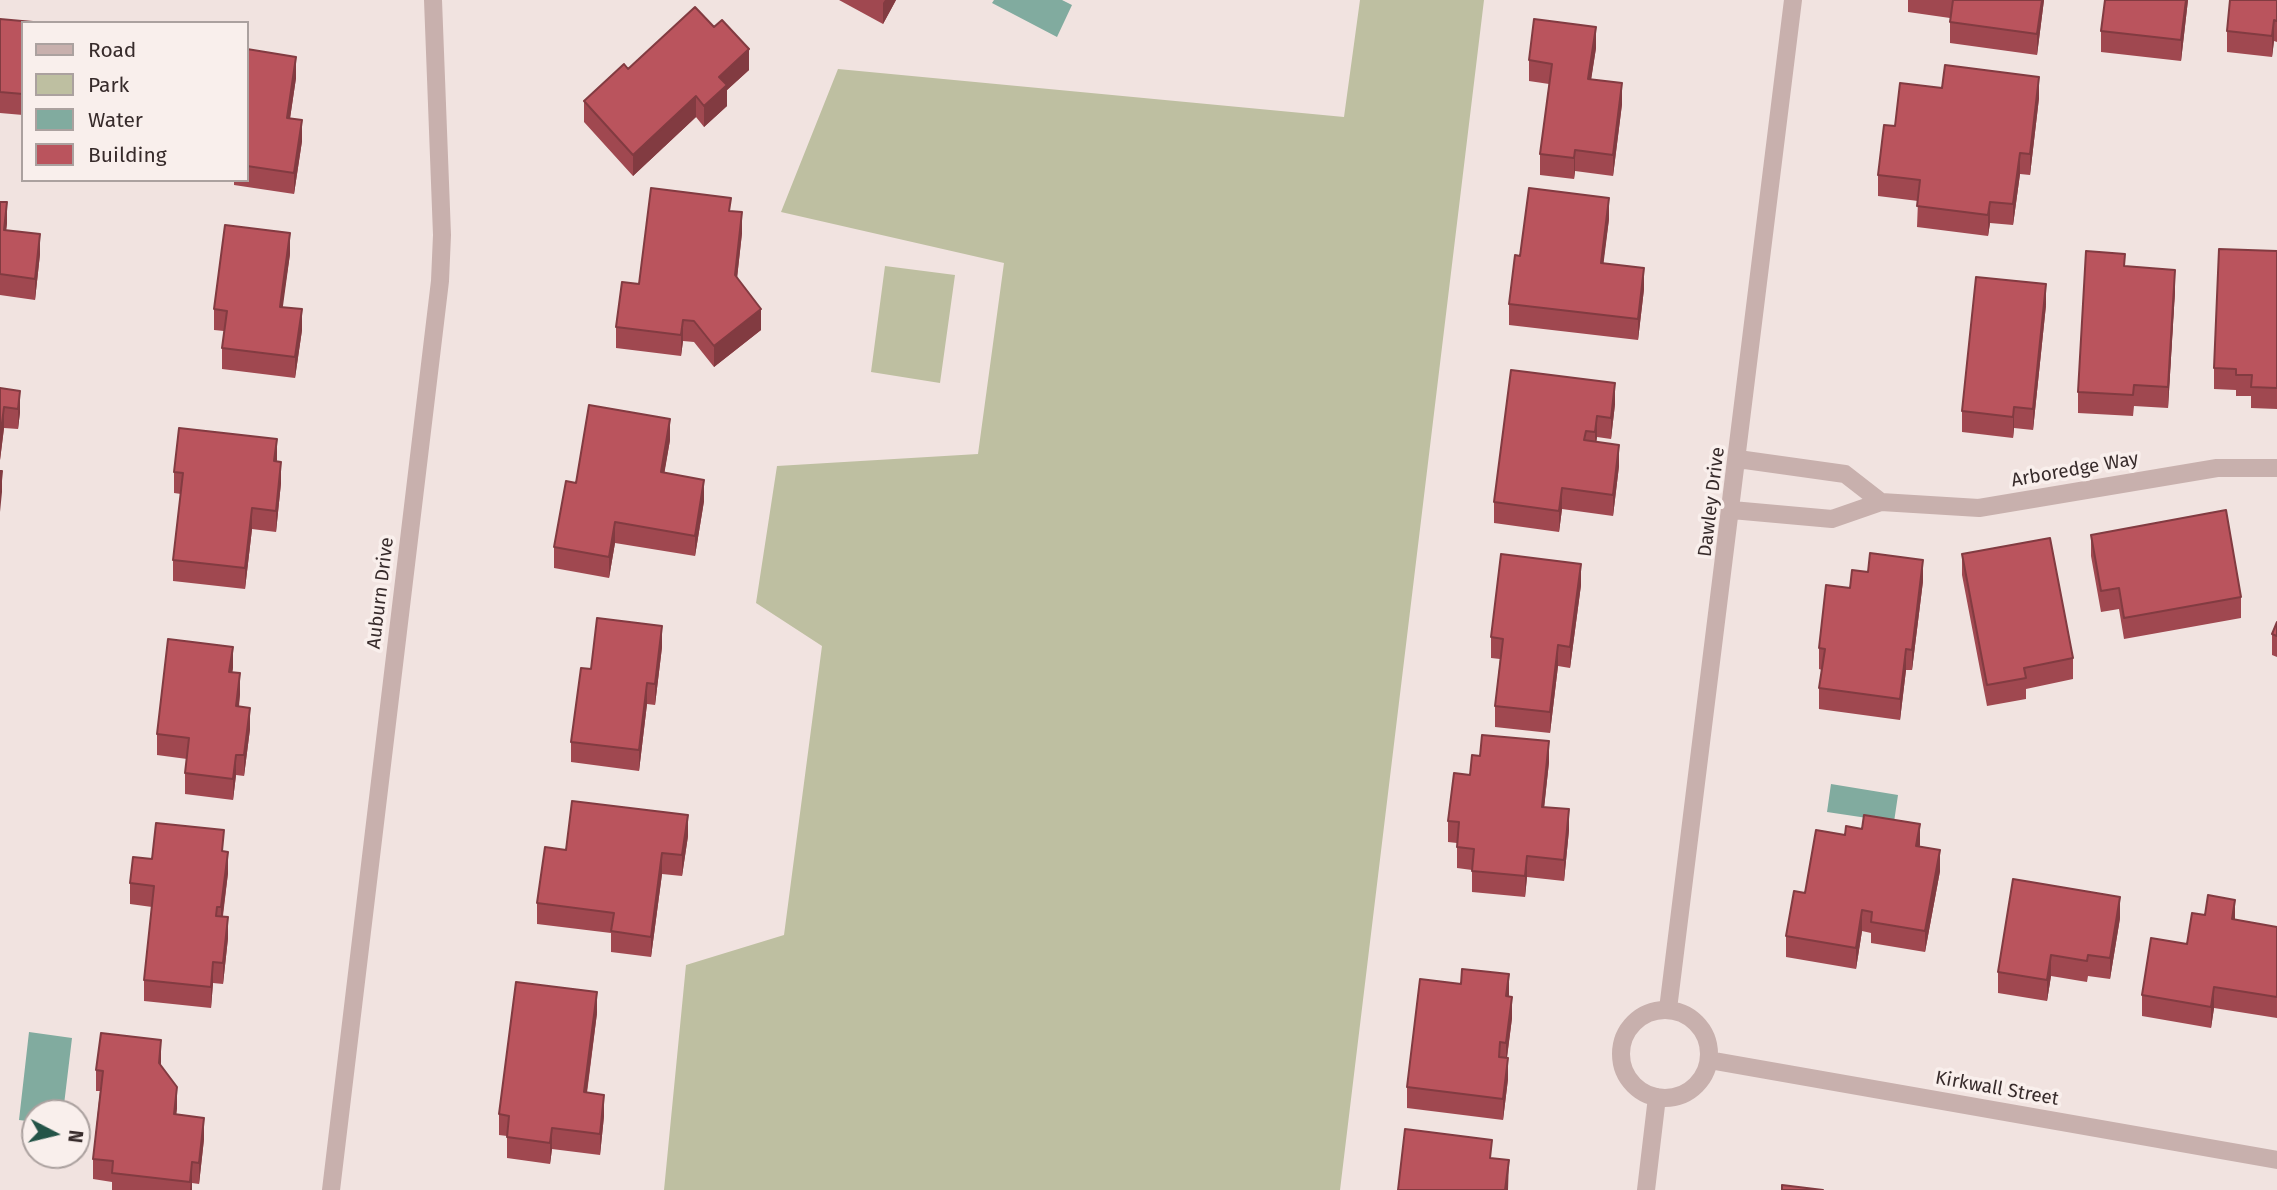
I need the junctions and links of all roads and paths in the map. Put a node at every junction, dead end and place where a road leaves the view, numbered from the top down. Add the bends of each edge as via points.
1 (433, 0) edge
2 (1793, 0) edge
3 (1738, 458) junction
4 (2277, 468) edge
5 (1881, 502) junction
6 (1732, 510) junction
7 (1668, 1009) junction
8 (1709, 1060) junction
9 (1657, 1097) junction
10 (2277, 1160) edge
11 (331, 1190) edge
12 (1646, 1190) edge

1 - 11 street, Auburn Drive via 440,281
2 - 3 street, Dawley Drive
3 - 5 street via 1845,474
3 - 6 street, Dawley Drive
4 - 5 street, Arboredge Way via 2217,468 1979,508
5 - 6 street, Arboredge Way via 1832,519
6 - 7 street, Dawley Drive
7 - 8 street via 1700,1026
7 - 9 street via 1640,1017 1623,1041 1621,1056 1632,1083
8 - 9 street via 1696,1085 1671,1097
8 - 10 street, Kirkwall Street
9 - 12 street

